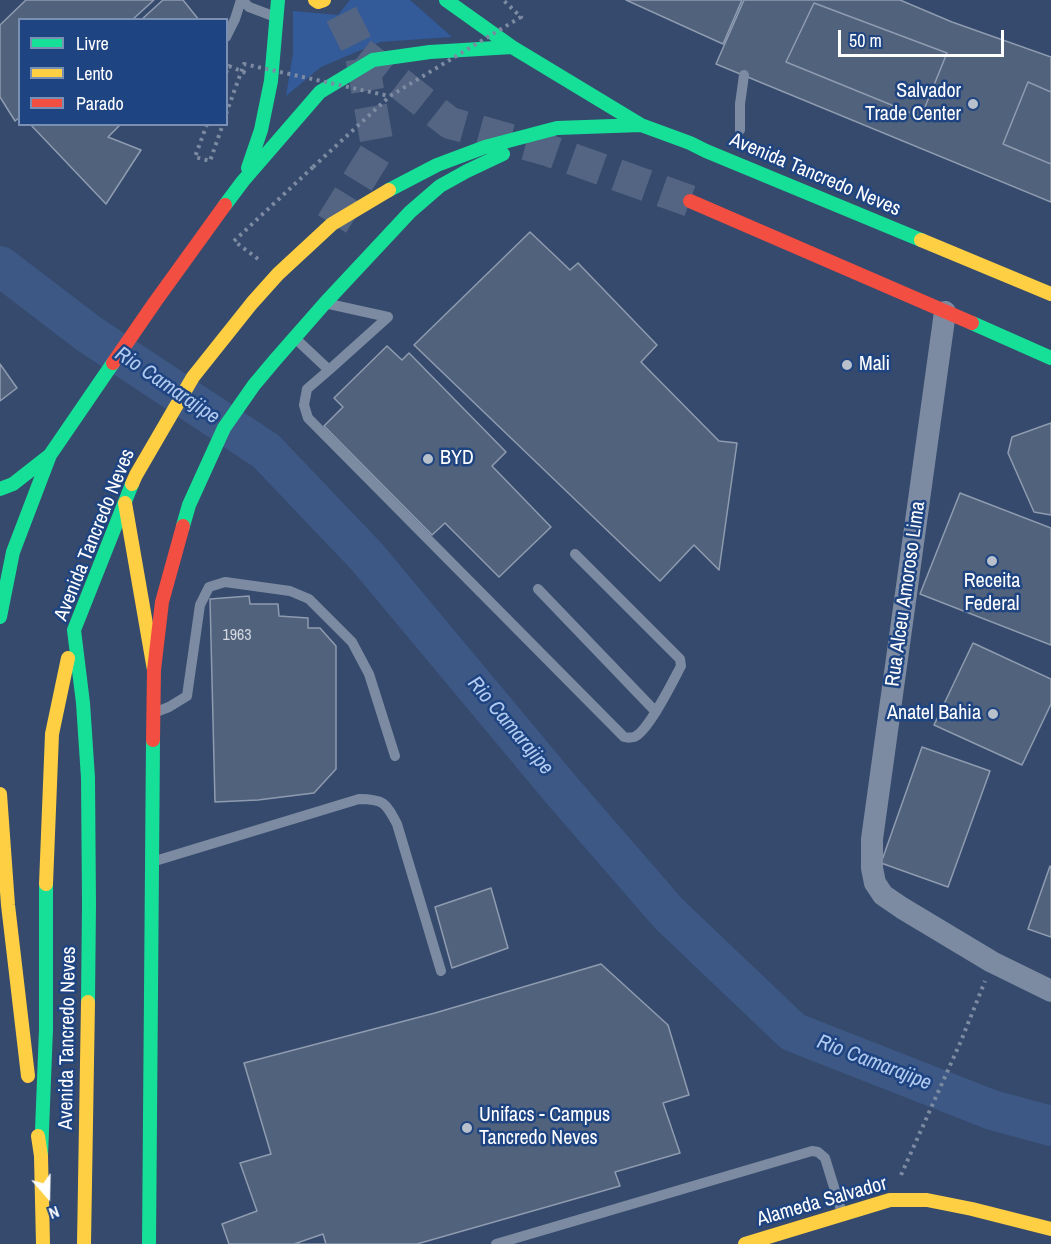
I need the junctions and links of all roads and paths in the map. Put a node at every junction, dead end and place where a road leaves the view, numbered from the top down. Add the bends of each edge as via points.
1 (241, 0) edge
2 (278, 0) edge
3 (315, 0) edge
4 (324, 0) edge
5 (446, 0) edge
6 (503, 0) edge
7 (460, 5) edge
8 (277, 18) junction
9 (228, 33) edge
10 (512, 47) junction
11 (744, 75) dead end
12 (390, 96) junction
13 (228, 108) edge
14 (641, 125) junction
15 (206, 126) edge
16 (222, 126) edge
17 (557, 128) junction
18 (740, 130) dead end
19 (243, 181) junction
20 (690, 201) tunnel mouth
21 (234, 241) dead end
22 (1049, 293) edge
23 (325, 303) junction
24 (945, 312) junction
25 (295, 337) junction
26 (1051, 358) edge
27 (329, 370) junction
28 (51, 455) junction
29 (0, 489) edge
30 (125, 503) junction
31 (575, 554) dead end
32 (538, 589) dead end
33 (0, 617) edge
34 (74, 630) junction
35 (154, 670) junction
36 (656, 712) junction
37 (153, 714) junction
38 (395, 756) dead end
39 (0, 794) edge
40 (152, 862) junction
41 (3, 870) edge
42 (993, 962) junction
43 (441, 970) dead end
44 (1051, 991) edge
45 (41, 1156) junction
46 (905, 1166) dead end
47 (843, 1215) junction
48 (1051, 1229) edge
49 (43, 1244) edge
50 (84, 1244) edge
51 (150, 1244) edge
52 (496, 1244) edge
53 (744, 1244) edge

1 - 8 lane
1 - 9 lane
2 - 8 main road
3 - 4 main road
5 - 7 main road
6 - 12 path, bridge via 521,17
7 - 10 main road
8 - 19 main road via 261,130
10 - 14 main road
10 - 19 main road via 430,51 373,60 320,92
11 - 18 lane
12 - 13 path, bridge via 244,64
12 - 21 path, bridge
14 - 17 main road, Avenida Tancredo Neves
14 - 22 main road, Avenida Tancredo Neves
15 - 16 path via 195,157 210,160
17 - 23 main road, Avenida Tancredo Neves via 440,186 410,212
17 - 30 main road, Avenida Tancredo Neves via 437,165 333,224 278,274 193,377 136,475
19 - 28 main road
20 - 24 main road
23 - 25 main road, Avenida Tancredo Neves
23 - 27 lane via 388,317
24 - 26 main road
24 - 42 street, Rua Alceu Amoroso Lima via 872,839 872,868 883,895
25 - 27 lane
25 - 35 main road, Avenida Tancredo Neves via 254,385 224,429 189,505 162,602
27 - 36 lane via 308,389 304,405 308,418 624,737 637,736
28 - 29 main road via 13,484
28 - 33 main road via 13,552
30 - 34 main road, Avenida Tancredo Neves
30 - 35 main road
31 - 36 lane via 680,659 681,666
32 - 36 lane
34 - 45 main road via 52,734
34 - 50 main road, Avenida Tancredo Neves via 88,778
35 - 37 main road, Avenida Tancredo Neves
37 - 38 lane via 187,696 200,605 209,587 225,582 290,591 309,599 352,642 369,674
37 - 40 main road, Avenida Tancredo Neves
39 - 41 main road, Avenida Tancredo Neves
40 - 43 lane via 359,799 375,799 388,807 397,824
40 - 51 main road, Avenida Tancredo Neves
41 - 45 main road, Avenida Tancredo Neves
42 - 44 street, Rua Alceu Amoroso Lima
42 - 46 path
45 - 49 main road, Avenida Tancredo Neves
47 - 48 main road, Alameda Salvador via 890,1200 927,1200
47 - 52 lane via 825,1158 812,1151
47 - 53 main road, Alameda Salvador

